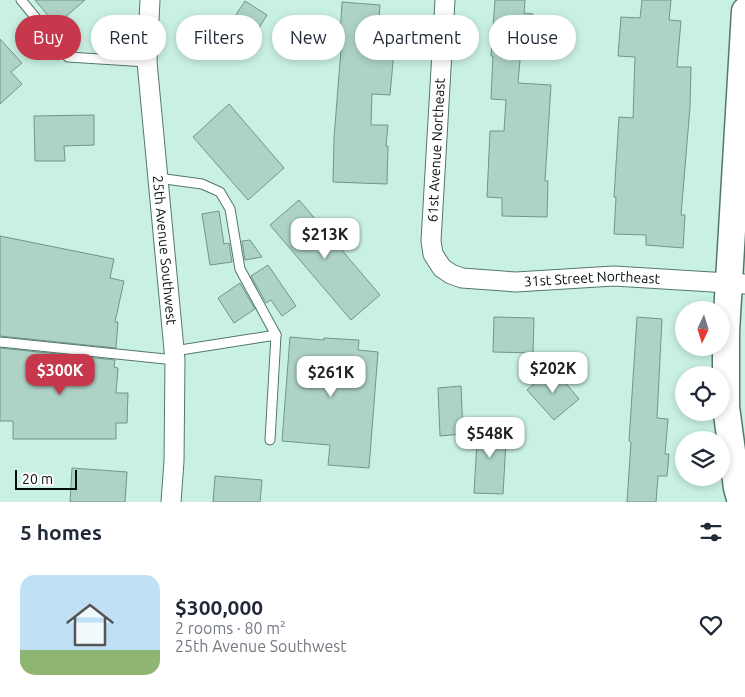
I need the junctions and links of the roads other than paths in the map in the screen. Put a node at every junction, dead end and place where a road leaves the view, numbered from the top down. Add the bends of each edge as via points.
1 (21, 0) edge
2 (150, 0) edge
3 (445, 0) edge
4 (745, 12) edge
5 (147, 62) junction
6 (744, 63) edge
7 (158, 178) junction
8 (442, 268) joint
9 (737, 283) edge
10 (276, 335) junction
11 (0, 342) edge
12 (175, 356) junction
13 (270, 440) dead end
14 (171, 502) edge
15 (741, 502) edge

1 - 5 lane via 68,57
2 - 5 street, 25th Avenue Southwest
3 - 8 street, 61st Avenue Northeast via 431,240 433,254
4 - 6 street
5 - 7 street, 25th Avenue Southwest
6 - 9 street
7 - 10 lane via 202,184 220,192 230,209 240,269
7 - 12 street, 25th Avenue Southwest
8 - 9 street, 31st Street Northeast via 462,278 516,282 614,276
9 - 15 street via 726,332 726,408
10 - 12 lane
10 - 13 lane
11 - 12 lane
12 - 14 street, 25th Avenue Southwest

